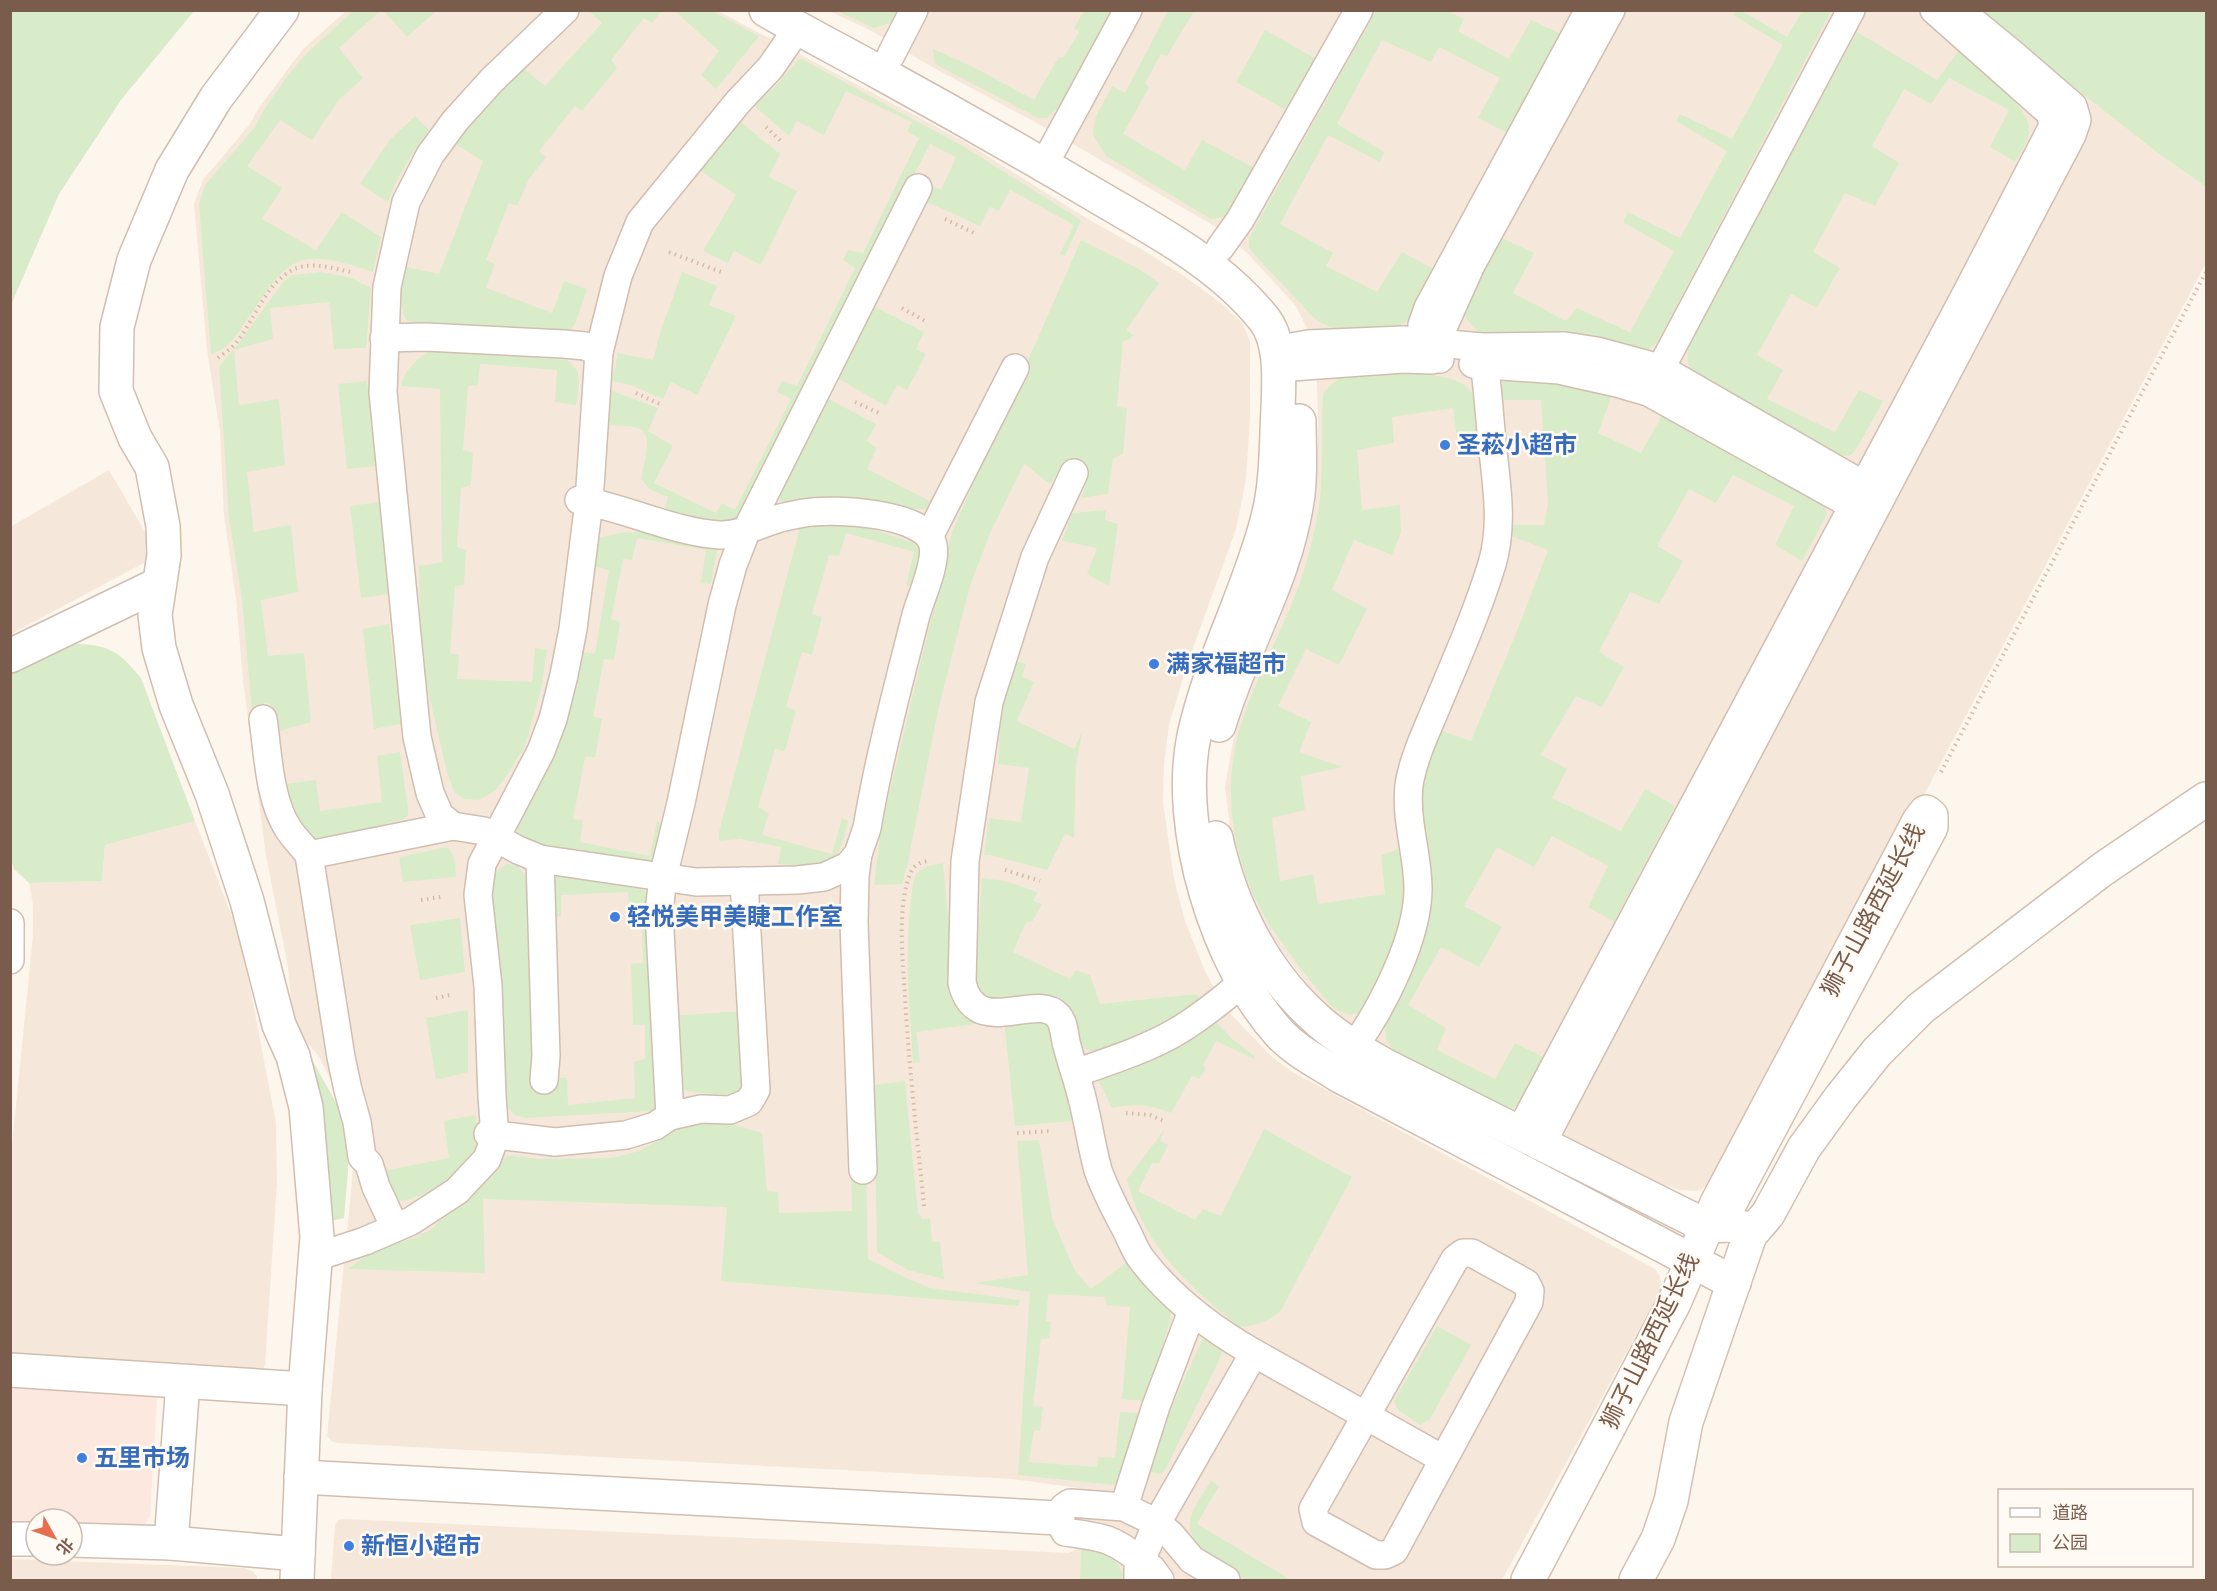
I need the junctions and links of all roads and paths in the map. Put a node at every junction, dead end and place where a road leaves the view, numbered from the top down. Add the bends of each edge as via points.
1 (282, 10) edge
2 (565, 10) edge
3 (914, 10) edge
4 (1128, 10) edge
5 (1359, 10) edge
6 (1588, 10) edge
7 (1611, 10) edge
8 (1851, 10) edge
9 (1934, 10) edge
10 (1959, 10) edge
11 (788, 18) edge
12 (891, 55) junction
13 (1053, 150) junction
14 (918, 188) dead end
15 (633, 238) junction
16 (1220, 248) junction
17 (721, 272) dead end
18 (2206, 272) edge
19 (387, 288) junction
20 (384, 338) junction
21 (592, 349) junction
22 (1431, 351) junction
23 (1483, 356) junction
24 (218, 357) dead end
25 (1287, 358) junction
26 (1015, 368) dead end
27 (1660, 368) junction
28 (1648, 392) junction
29 (1074, 473) dead end
30 (584, 501) junction
31 (1868, 501) junction
32 (747, 529) junction
33 (930, 535) junction
34 (159, 584) junction
35 (10, 656) edge
36 (263, 719) dead end
37 (1939, 776) dead end
38 (2206, 799) edge
39 (453, 826) junction
40 (490, 834) junction
41 (858, 854) junction
42 (309, 855) junction
43 (540, 859) junction
44 (965, 861) junction
45 (663, 877) junction
46 (744, 881) junction
47 (10, 923) edge
48 (10, 960) edge
49 (1243, 982) junction
50 (1354, 1047) junction
51 (1076, 1073) junction
52 (544, 1080) dead end
53 (670, 1116) junction
54 (491, 1136) junction
55 (1530, 1139) junction
56 (862, 1170) dead end
57 (924, 1206) dead end
58 (390, 1217) junction
59 (1729, 1229) junction
60 (316, 1247) junction
61 (1690, 1262) junction
62 (1734, 1283) junction
63 (1192, 1311) junction
64 (1254, 1353) junction
65 (10, 1370) edge
66 (183, 1382) junction
67 (305, 1389) junction
68 (1367, 1416) junction
69 (1443, 1459) junction
70 (301, 1477) junction
71 (1124, 1507) junction
72 (1058, 1518) junction
73 (1157, 1524) junction
74 (84, 1540) edge
75 (171, 1543) junction
76 (298, 1567) edge
77 (1140, 1571) edge
78 (1160, 1581) edge
79 (1226, 1581) edge
80 (1528, 1581) edge
81 (1635, 1581) edge

1 - 34 street via 216,98 172,170 134,260 117,327 116,391 152,467 163,526
2 - 19 lane via 492,80 430,155 406,202
3 - 12 lane
4 - 13 lane
5 - 16 lane via 1240,220
6 - 22 lane via 1428,308 1422,325
7 - 22 lane via 1471,265
8 - 27 lane
9 - 31 lane via 2049,112 2054,124
10 - 31 lane via 2064,97 2073,106 2077,120 2053,172
11 - 12 street
11 - 15 lane via 771,67 655,201
11 - 21 lane via 626,213 603,273
11 - 25 street via 1182,246 1231,285 1265,320
12 - 13 street
13 - 16 street
14 - 32 lane
15 - 17 path
15 - 21 lane
16 - 25 street via 1280,308 1291,325
18 - 37 path
19 - 20 lane
19 - 24 path via 337,269 295,269 277,283 236,343
20 - 21 lane via 426,337
20 - 39 lane via 383,392 417,737 429,793 440,816
21 - 30 lane
22 - 23 lane
22 - 25 lane
23 - 27 lane via 1565,346
23 - 28 lane
23 - 50 lane via 1498,496 1496,544 1485,584 1409,784 1409,827 1418,890 1412,927 1379,1008
25 - 49 street via 1278,404 1274,490 1267,524 1203,704 1190,768 1193,829 1207,901
25 - 50 street via 1298,494 1290,533 1217,733 1210,772 1210,803 1222,868 1252,937 1296,999
26 - 33 lane
27 - 28 lane
27 - 31 lane
28 - 31 lane
29 - 44 lane via 1035,557 989,702
30 - 32 lane via 697,532 724,535
30 - 40 lane via 546,714 534,747
31 - 55 lane
32 - 33 lane via 807,512 866,513 917,526
32 - 45 lane via 722,605
33 - 41 lane via 933,557
34 - 35 street
34 - 60 street via 155,615 159,648 247,901 279,1024 306,1107
36 - 42 lane via 276,802 288,829
38 - 59 street via 2103,868 1921,1008 1876,1052 1841,1097 1804,1148 1768,1214
39 - 40 lane
39 - 42 lane
40 - 43 lane
40 - 54 lane via 473,859 468,893 481,1093
41 - 46 lane via 848,866 824,877
41 - 56 lane via 854,923
42 - 58 lane via 341,1057 362,1157 369,1164
43 - 45 lane
43 - 52 lane
44 - 51 lane via 965,997 988,1012 1047,1009 1057,1015
44 - 57 path via 937,859 913,869 902,917 908,1048
45 - 46 lane via 696,882
45 - 53 lane via 659,912
46 - 53 lane via 756,1090 749,1102 730,1110 701,1109
47 - 48 lane
49 - 51 lane via 1175,1033
49 - 61 street via 1282,1036 1338,1075
50 - 55 street
51 - 63 lane via 1099,1171 1115,1209 1141,1258
53 - 54 lane via 655,1126 597,1139 555,1142
54 - 58 lane via 474,1167 454,1186
54 - 60 lane via 487,1159 457,1191 411,1221 365,1241
55 - 59 street
58 - 60 lane
59 - 59 street, 狮子山路西延长线 via 1723,1216 1931,827 1931,816 1926,812 1727,1182
59 - 61 street, 狮子山路西延长线
59 - 62 street, 狮子山路西延长线
60 - 67 street
61 - 62 street
61 - 80 street, 狮子山路西延长线 via 1674,1303
62 - 81 street, 狮子山路西延长线 via 1686,1422 1671,1501 1658,1539
63 - 64 lane
63 - 71 lane
64 - 68 lane
64 - 73 lane
65 - 66 street
66 - 67 street
66 - 75 street
67 - 70 street
68 - 69 lane
68 - 69 lane via 1313,1509 1316,1522 1376,1555 1394,1551
68 - 69 lane via 1455,1259 1472,1253 1526,1283 1529,1302
70 - 72 street
70 - 76 street
71 - 72 lane via 1070,1503
71 - 73 lane
72 - 77 lane via 1065,1532 1106,1538 1121,1545
73 - 77 lane
73 - 79 lane via 1172,1535 1192,1560
74 - 75 street
75 - 76 street
77 - 78 lane via 1152,1569

